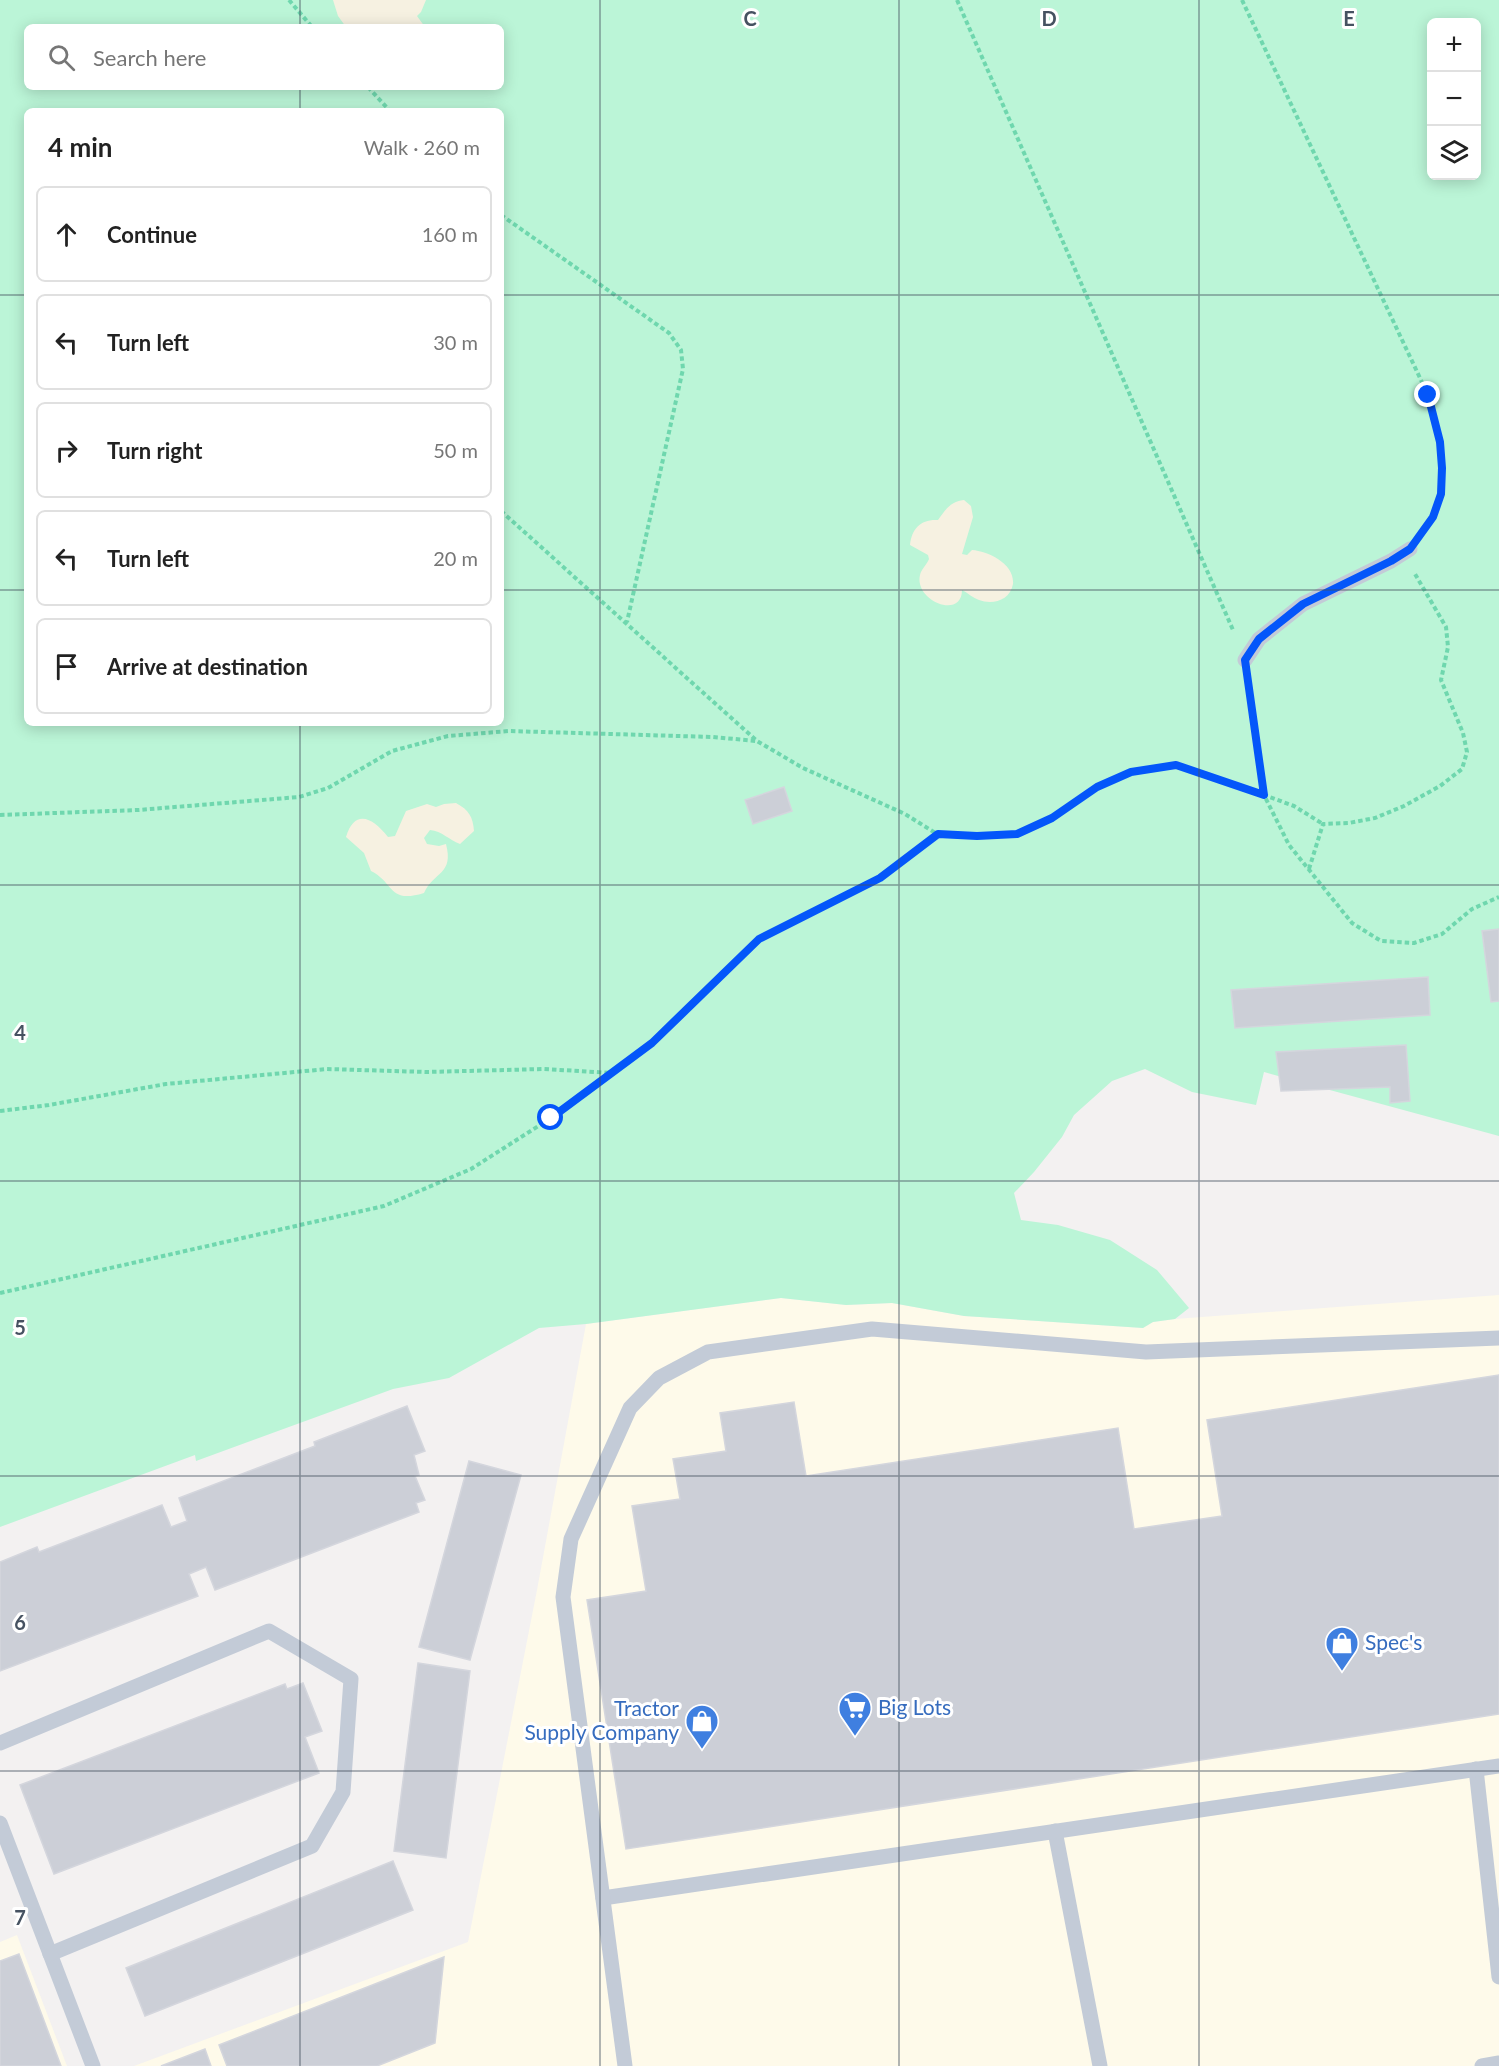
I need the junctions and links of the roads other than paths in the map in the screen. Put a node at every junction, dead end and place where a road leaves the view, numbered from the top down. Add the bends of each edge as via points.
1 (1410, 549) road end
2 (1245, 660) road end
3 (1499, 1338) edge
4 (0, 1743) edge
5 (1499, 1766) edge
6 (1476, 1769) junction
7 (0, 1823) edge
8 (1056, 1832) junction
9 (603, 1898) junction
10 (50, 1954) junction
11 (1499, 1977) edge
12 (1499, 2063) edge
13 (93, 2066) edge
14 (626, 2066) edge
15 (1100, 2066) edge
16 (1482, 2066) edge

1 - 2 lane via 1303,604 1259,639
3 - 9 lane via 1146,1352 872,1329 708,1352 660,1378 630,1408 571,1539 563,1597
4 - 10 lane via 269,1630 351,1679 343,1792 312,1846
5 - 6 lane
6 - 8 lane
6 - 11 lane
7 - 10 lane
8 - 9 lane
8 - 15 lane
9 - 14 lane
10 - 13 lane
12 - 16 lane

